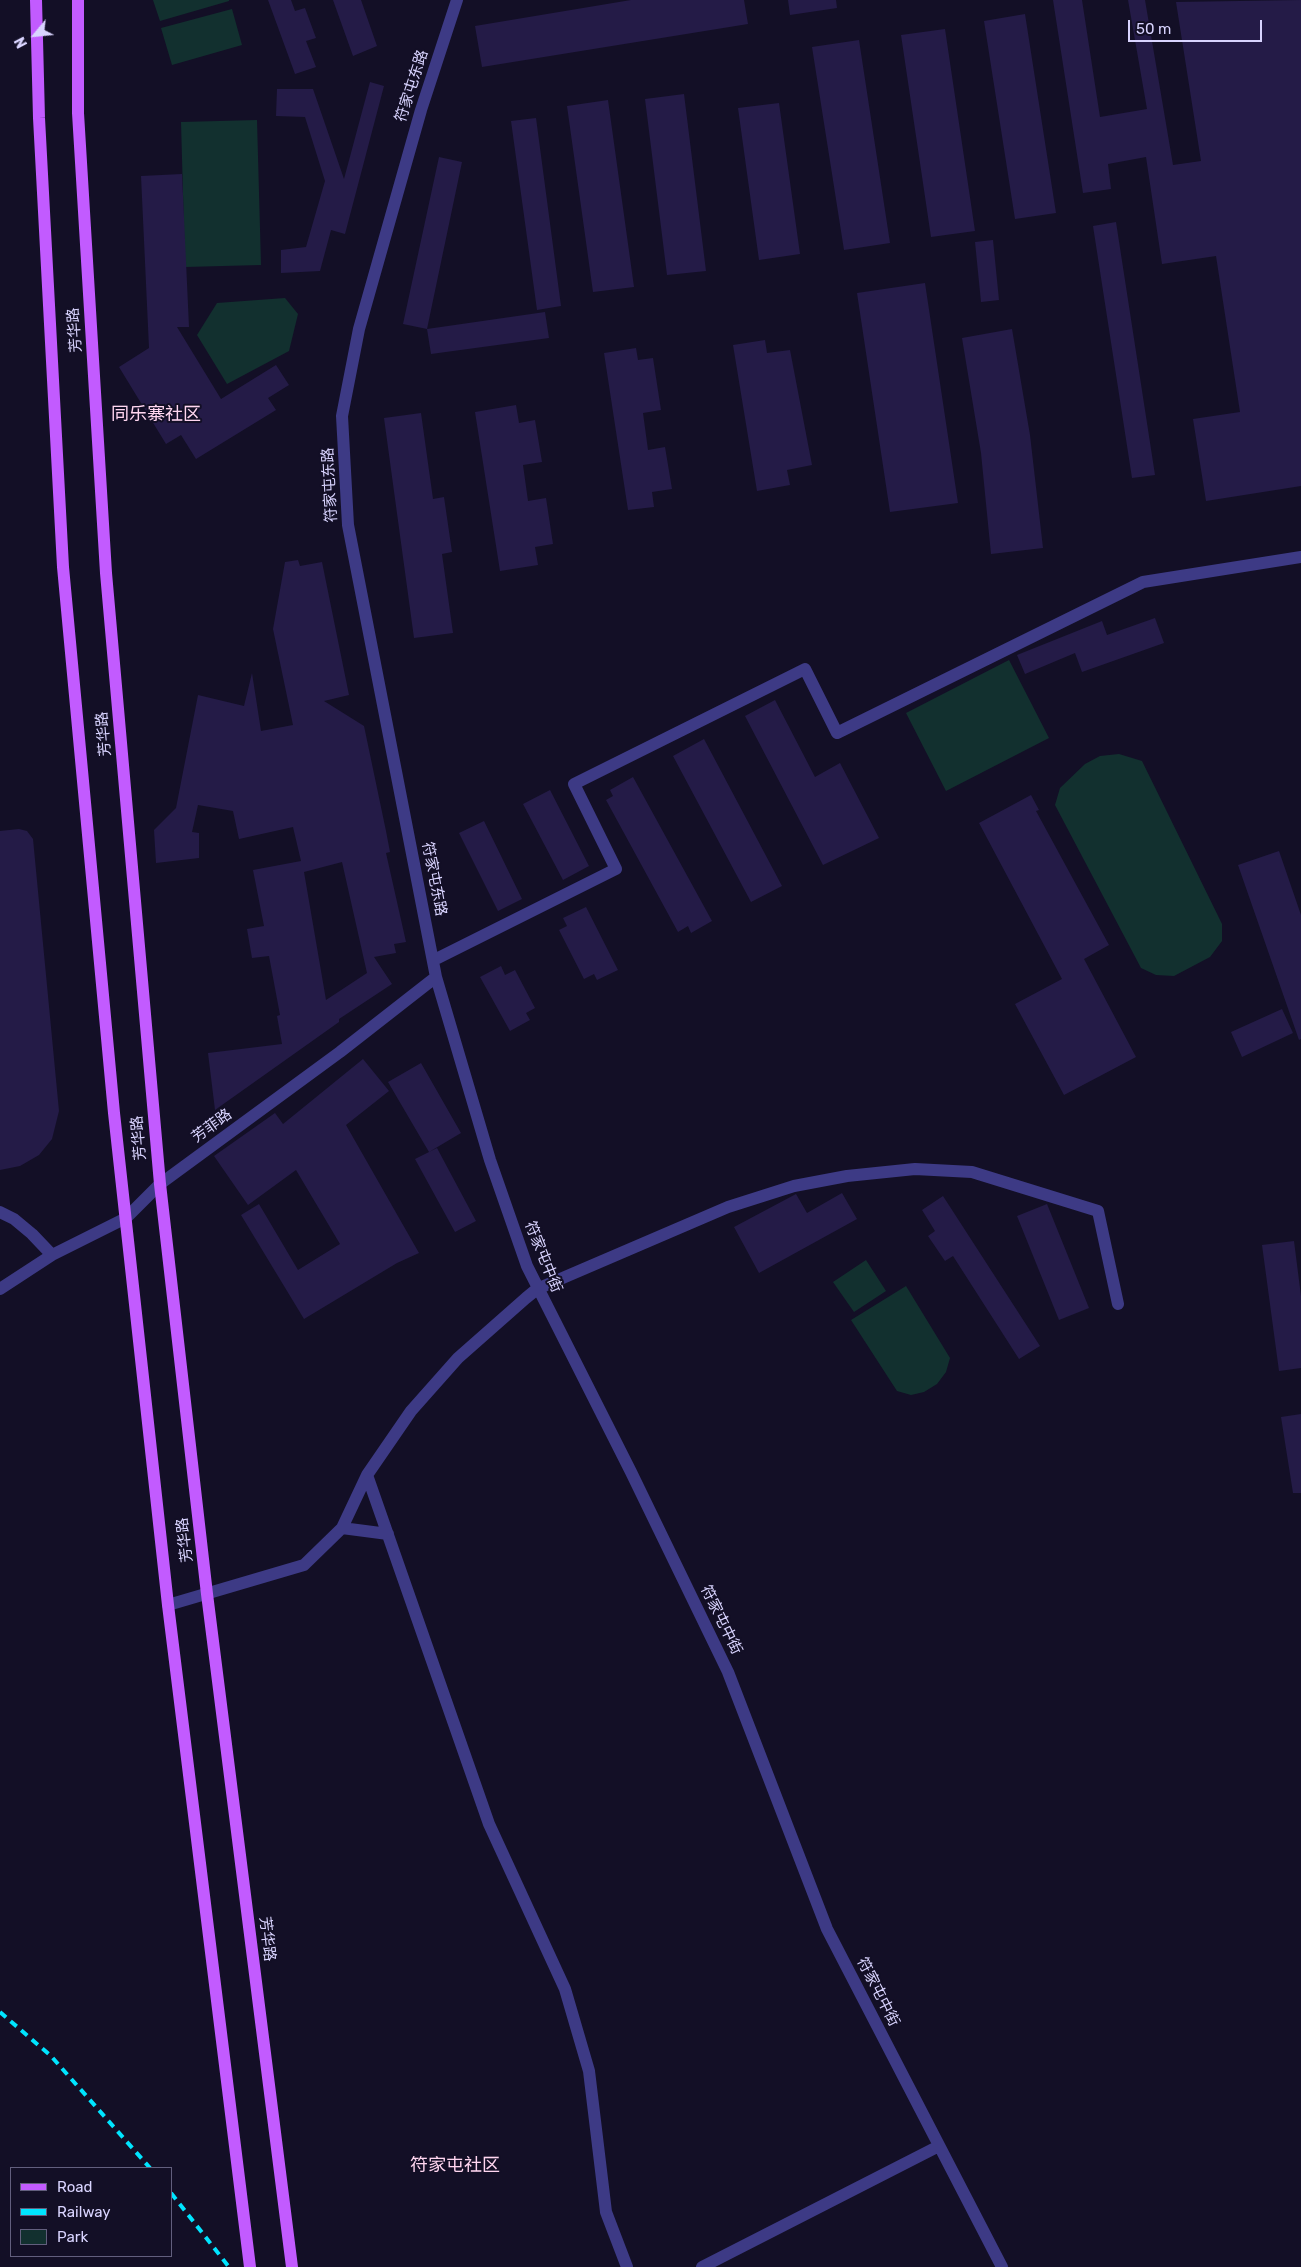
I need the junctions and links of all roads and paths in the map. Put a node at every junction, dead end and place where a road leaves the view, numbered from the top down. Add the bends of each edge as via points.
1 (36, 0) edge
2 (78, 0) edge
3 (457, 0) edge
4 (1301, 557) edge
5 (434, 960) junction
6 (436, 977) junction
7 (160, 1184) junction
8 (0, 1212) edge
9 (126, 1218) junction
10 (52, 1255) junction
11 (0, 1289) edge
12 (537, 1290) junction
13 (1118, 1304) dead end
14 (368, 1475) junction
15 (342, 1528) junction
16 (388, 1534) junction
17 (207, 1594) junction
18 (168, 1605) junction
19 (939, 2146) junction
20 (250, 2267) edge
21 (292, 2267) edge
22 (627, 2267) edge
23 (702, 2267) edge
24 (1002, 2267) edge

1 - 9 main road, 芳华路 via 39,118 64,567
2 - 7 main road, 芳华路 via 78,113 106,573
3 - 5 street, 符家屯东路 via 421,110 362,320 342,416 348,525
4 - 5 street via 1144,582 837,733 805,669 574,784 616,869
5 - 6 street, 符家屯东路
6 - 7 street, 芳菲路
6 - 12 street, 符家屯中街 via 490,1160
7 - 9 street, 芳菲路
7 - 17 main road, 芳华路
8 - 10 street via 26,1229
9 - 10 street, 芳菲路
9 - 18 main road, 芳华路
10 - 11 street, 芳菲路
12 - 13 street via 728,1207 811,1183 915,1169 972,1172 1098,1211
12 - 14 street via 458,1358 411,1411
12 - 19 street, 符家屯中街 via 631,1472 728,1672 827,1929
14 - 15 street
14 - 16 street
15 - 16 street
15 - 17 street via 304,1565
16 - 22 street via 489,1824 565,1989 589,2071 606,2212
17 - 18 street
17 - 21 main road, 芳华路
18 - 20 main road, 芳华路
19 - 23 street
19 - 24 street, 符家屯中街

